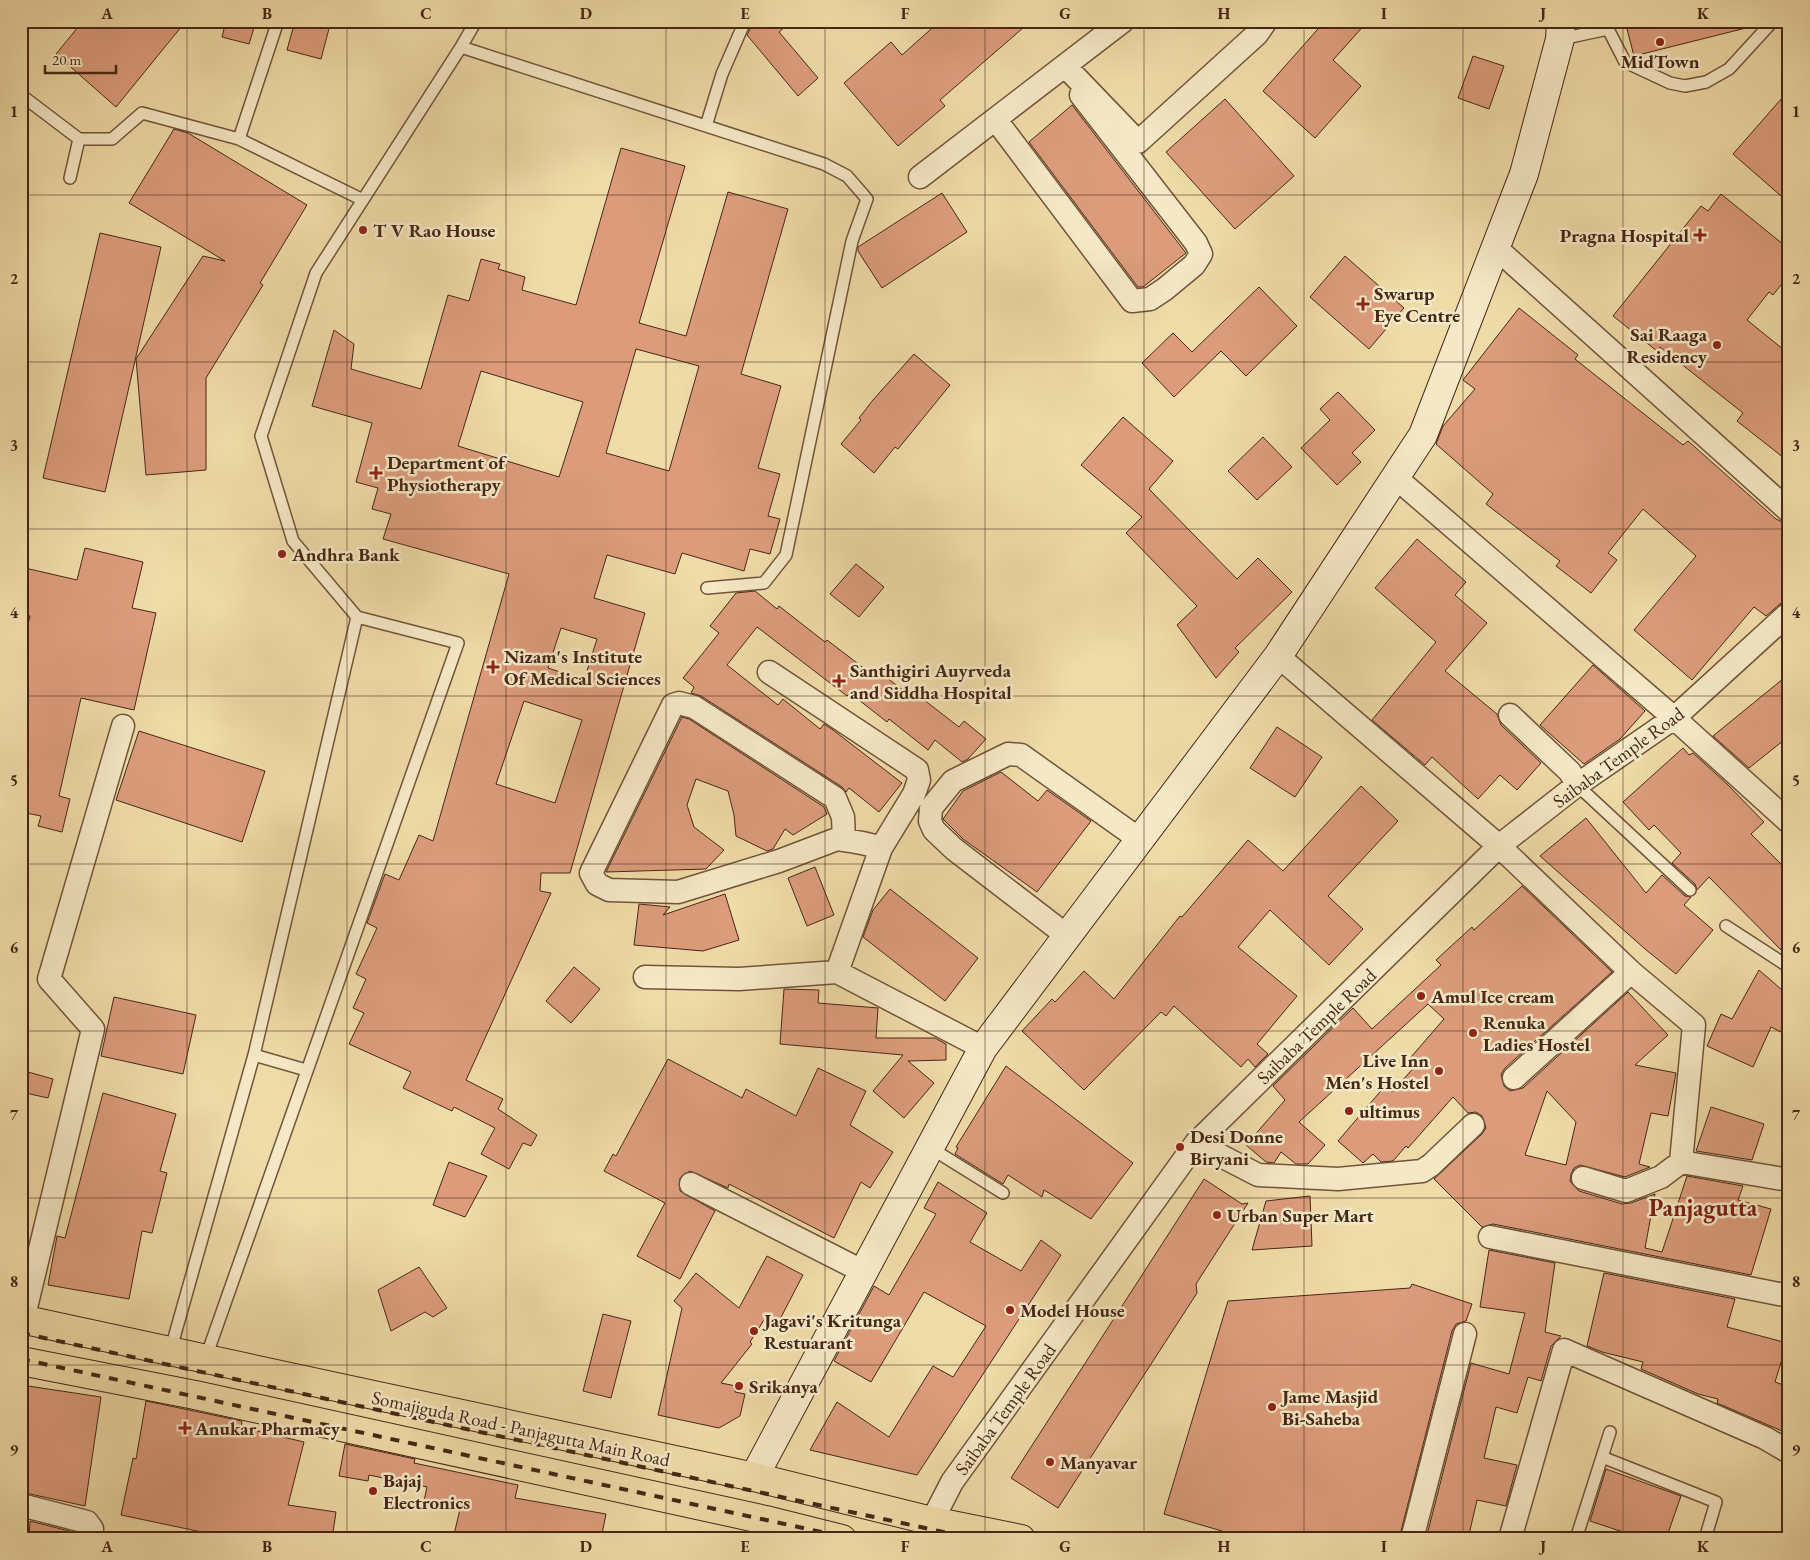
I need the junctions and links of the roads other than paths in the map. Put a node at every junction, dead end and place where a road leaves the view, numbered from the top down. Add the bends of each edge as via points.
1 (278, 21) edge
2 (476, 21) edge
3 (745, 21) edge
4 (1123, 21) edge
5 (1266, 21) edge
6 (1773, 21) edge
7 (1608, 25) edge
8 (1560, 30) edge
9 (461, 47) junction
10 (1065, 66) junction
11 (21, 95) edge
12 (1081, 95) dead end
13 (996, 120) junction
14 (706, 126) junction
15 (79, 139) junction
16 (239, 139) junction
17 (920, 177) dead end
18 (70, 178) dead end
19 (363, 200) junction
20 (1495, 247) junction
21 (1395, 477) junction
22 (1789, 511) edge
23 (706, 588) dead end
24 (1789, 612) edge
25 (357, 617) junction
26 (1278, 656) junction
27 (769, 672) dead end
28 (1510, 715) dead end
29 (1674, 718) junction
30 (123, 726) dead end
31 (1578, 785) junction
32 (1789, 822) edge
33 (1138, 839) junction
34 (844, 840) junction
35 (1499, 846) junction
36 (881, 848) junction
37 (1690, 890) dead end
38 (1726, 926) dead end
39 (1066, 934) junction
40 (1789, 967) edge
41 (837, 972) junction
42 (1631, 972) junction
43 (645, 977) dead end
44 (983, 1048) junction
45 (254, 1055) junction
46 (306, 1070) junction
47 (1514, 1078) dead end
48 (1473, 1125) dead end
49 (1196, 1143) junction
50 (929, 1147) junction
51 (1681, 1162) junction
52 (1583, 1178) dead end
53 (1789, 1180) edge
54 (691, 1184) dead end
55 (1004, 1193) dead end
56 (1490, 1237) dead end
57 (864, 1272) junction
58 (1789, 1296) edge
59 (22, 1319) edge
60 (1465, 1334) dead end
61 (170, 1352) junction
62 (205, 1360) junction
63 (21, 1361) edge
64 (1610, 1432) dead end
65 (1789, 1452) edge
66 (1602, 1457) junction
67 (754, 1477) junction
68 (21, 1505) edge
69 (932, 1521) junction
70 (766, 1530) edge
71 (90, 1539) edge
72 (842, 1539) edge
73 (1021, 1539) edge
74 (1412, 1539) edge
75 (1510, 1539) edge
76 (1576, 1539) edge
77 (1705, 1539) edge

1 - 16 lane
2 - 9 lane
3 - 14 lane via 722,74
4 - 10 street
5 - 10 street via 1257,34 1138,142
6 - 7 lane via 1729,69 1706,82 1686,86 1670,83 1625,62
7 - 8 lane
8 - 20 street via 1524,174
9 - 14 lane
9 - 19 lane
10 - 13 street
11 - 15 lane
12 - 13 street via 1196,243 1201,254 1194,265 1150,299 1132,301
13 - 17 street
14 - 23 lane via 824,164 847,176 867,199 852,241 786,555 764,583
15 - 16 lane via 112,139 142,113
15 - 18 lane
16 - 19 lane
19 - 25 lane via 316,273 261,436 293,542
20 - 21 street via 1423,435
20 - 22 street
21 - 26 street
21 - 29 street
24 - 29 street, Saibaba Temple Road
25 - 45 lane
25 - 46 lane via 458,643
26 - 33 street
26 - 35 street
27 - 36 street via 917,770 919,780 914,794
28 - 31 street via 1570,772
29 - 31 street, Saibaba Temple Road
29 - 32 street
30 - 59 street via 49,979 93,1029
31 - 35 street, Saibaba Temple Road
31 - 37 lane
33 - 39 street
33 - 39 street via 1021,755 1008,754 954,781 931,808 930,821 934,830 954,849
34 - 34 street via 843,817 835,798 694,707 679,703 673,705 592,874 597,884 609,890 678,892 779,861 837,839
34 - 36 street via 862,841
35 - 42 street
35 - 49 street, Saibaba Temple Road
36 - 41 street
38 - 40 lane
39 - 44 street
41 - 43 street via 738,978
41 - 44 street
42 - 47 street
42 - 51 street via 1694,1026
44 - 50 street
45 - 46 lane
45 - 61 lane
46 - 62 lane
48 - 49 street via 1422,1171 1338,1179 1258,1175
49 - 69 street, Saibaba Temple Road via 952,1482
50 - 55 lane
50 - 57 street
51 - 52 street via 1661,1177 1626,1191
51 - 53 street
54 - 57 street
56 - 58 street
57 - 67 street
59 - 61 highway, Somajiguda Road - Panjagutta Main Road
60 - 74 street
61 - 62 highway, Somajiguda Road - Panjagutta Main Road
62 - 67 highway, Somajiguda Road - Panjagutta Main Road
63 - 70 highway, Somajiguda Road - Panjagutta Main Road via 195,1395
64 - 66 lane
65 - 75 street via 1765,1438 1564,1350
66 - 76 lane
66 - 77 lane via 1716,1502
67 - 69 highway, Somajiguda Road - Panjagutta Main Road
68 - 71 street via 80,1518 92,1529
69 - 73 highway, Somajiguda Road - Panjagutta Main Road
70 - 72 highway, Somajiguda Road - Panjagutta Main Road

